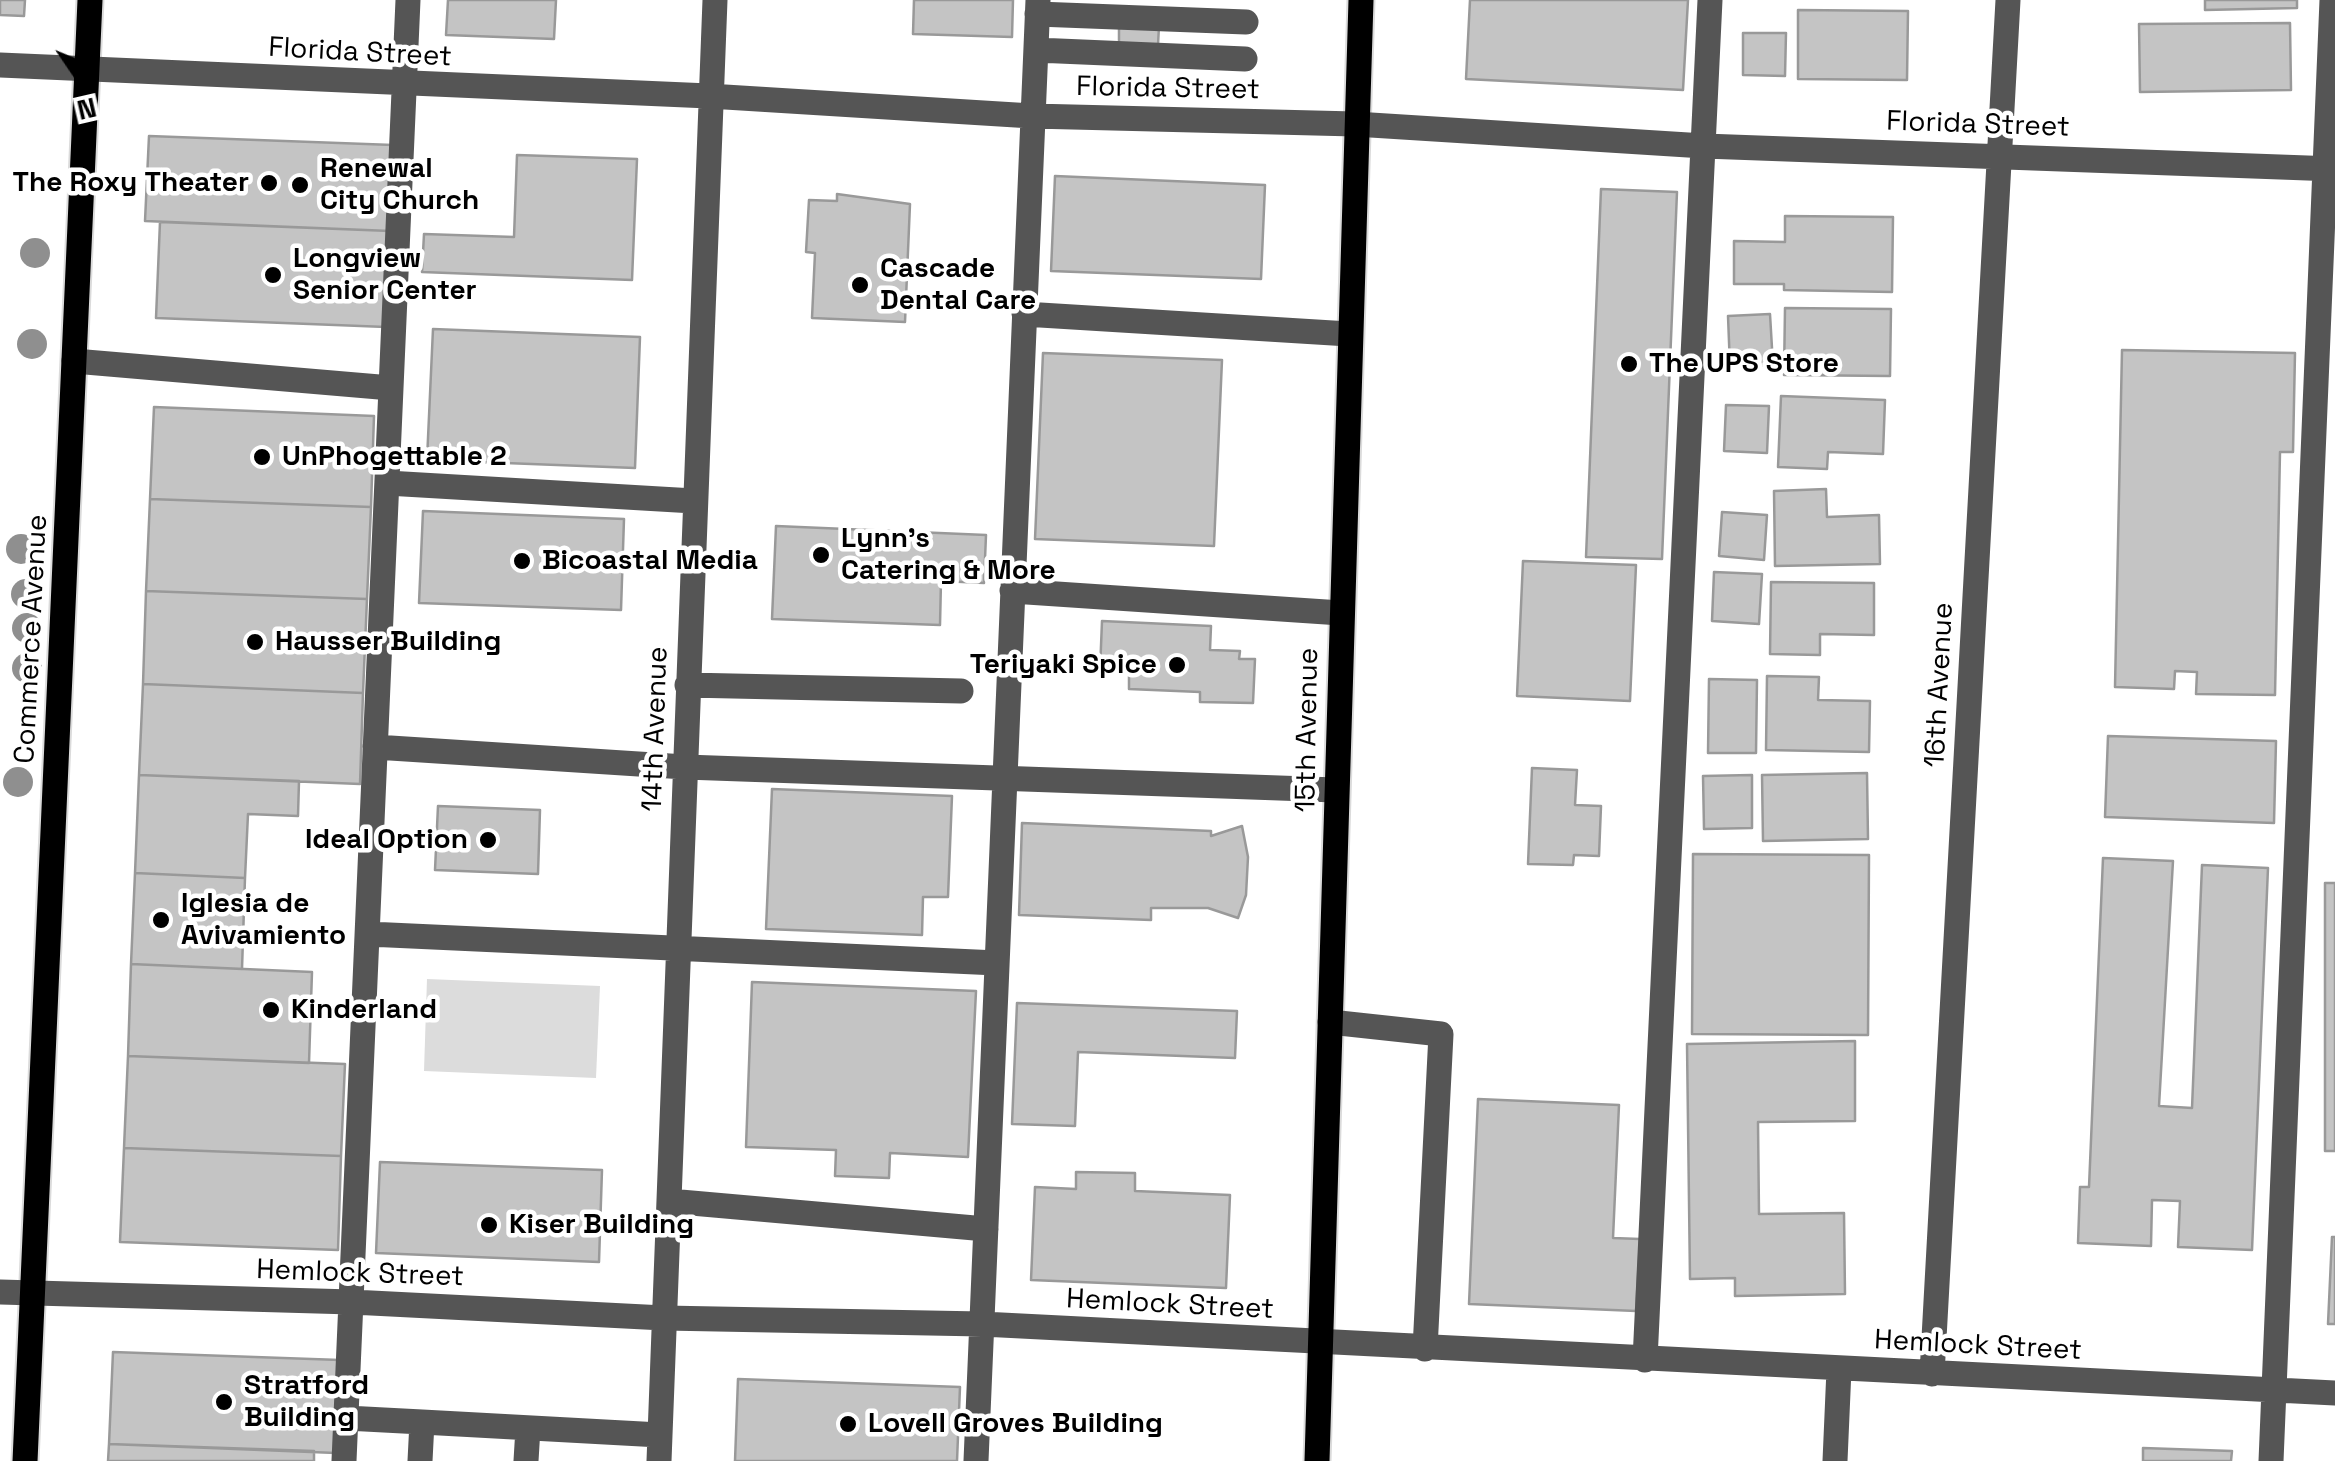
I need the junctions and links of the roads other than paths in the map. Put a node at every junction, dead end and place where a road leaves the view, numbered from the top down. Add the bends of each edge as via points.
1 (90, 0) edge
2 (408, 0) edge
3 (714, 0) edge
4 (1361, 0) edge
5 (1710, 0) edge
6 (2008, 0) edge
7 (2332, 0) edge
8 (1037, 7) edge
9 (1246, 22) dead end
10 (1036, 50) junction
11 (1244, 58) dead end
12 (0, 66) edge
13 (88, 68) junction
14 (404, 86) junction
15 (710, 96) junction
16 (1032, 116) junction
17 (1355, 124) junction
18 (1704, 146) junction
19 (2000, 155) junction
20 (2330, 168) edge
21 (1024, 314) junction
22 (1348, 334) junction
23 (74, 361) junction
24 (391, 388) junction
25 (387, 483) junction
26 (694, 501) junction
27 (1012, 591) junction
28 (1341, 612) junction
29 (687, 685) junction
30 (961, 690) dead end
31 (375, 747) junction
32 (685, 767) junction
33 (1004, 779) junction
34 (1336, 790) junction
35 (368, 934) junction
36 (678, 946) junction
37 (996, 963) junction
38 (1330, 1022) junction
39 (669, 1202) junction
40 (986, 1228) junction
41 (0, 1292) edge
42 (32, 1293) junction
43 (352, 1302) junction
44 (664, 1318) junction
45 (982, 1324) junction
46 (1321, 1344) junction
47 (1425, 1349) junction
48 (1646, 1360) junction
49 (1839, 1369) junction
50 (1932, 1374) junction
51 (2274, 1390) junction
52 (2335, 1394) edge
53 (346, 1418) junction
54 (422, 1422) junction
55 (528, 1428) junction
56 (660, 1434) junction
57 (25, 1461) edge
58 (344, 1461) edge
59 (420, 1461) edge
60 (526, 1461) edge
61 (658, 1461) edge
62 (976, 1461) edge
63 (1316, 1461) edge
64 (1835, 1461) edge
65 (2272, 1461) edge

1 - 13 main road, Commerce Avenue
2 - 14 street
3 - 15 street, 14th Avenue
4 - 17 main road, 15th Avenue
5 - 18 street
6 - 19 street, 16th Avenue
7 - 20 street
8 - 9 street
8 - 10 street
10 - 11 street
10 - 16 street
12 - 13 street, Florida Street
13 - 14 street, Florida Street
13 - 23 main road, Commerce Avenue
14 - 15 street, Florida Street
14 - 24 street
15 - 16 street, Florida Street
15 - 26 street, 14th Avenue
16 - 17 street, Florida Street
16 - 21 street
17 - 18 street, Florida Street
17 - 22 main road, 15th Avenue
18 - 19 street, Florida Street
18 - 48 street
19 - 20 street, Florida Street
19 - 50 street, 16th Avenue
20 - 51 street
21 - 22 street
21 - 27 street
22 - 28 main road, 15th Avenue
23 - 24 street
23 - 42 main road, Commerce Avenue
24 - 25 street
25 - 26 street
25 - 31 street
26 - 29 street, 14th Avenue
27 - 28 street
27 - 33 street
28 - 34 main road, 15th Avenue
29 - 30 street
29 - 32 street, 14th Avenue
31 - 32 street
31 - 35 street
32 - 33 street
32 - 36 street, 14th Avenue
33 - 34 street
33 - 37 street
34 - 38 main road, 15th Avenue
35 - 36 street
35 - 43 street
36 - 37 street
36 - 39 street, 14th Avenue
37 - 40 street
38 - 46 main road, 15th Avenue
38 - 47 street via 1441,1034
39 - 40 street
39 - 44 street, 14th Avenue
40 - 45 street
41 - 42 street, Hemlock Street
42 - 43 street, Hemlock Street
42 - 57 main road, Commerce Avenue
43 - 44 street, Hemlock Street
43 - 53 street
44 - 45 street, Hemlock Street
44 - 56 street, 14th Avenue
45 - 46 street, Hemlock Street
45 - 62 street
46 - 47 street, Hemlock Street
46 - 63 main road, 15th Avenue
47 - 48 street, Hemlock Street
48 - 49 street, Hemlock Street
49 - 50 street, Hemlock Street
49 - 64 street
50 - 51 street, Hemlock Street
51 - 52 street, Hemlock Street
51 - 65 street
53 - 54 street
53 - 58 street
54 - 55 street
54 - 59 street
55 - 56 street
55 - 60 street
56 - 61 street, 14th Avenue

